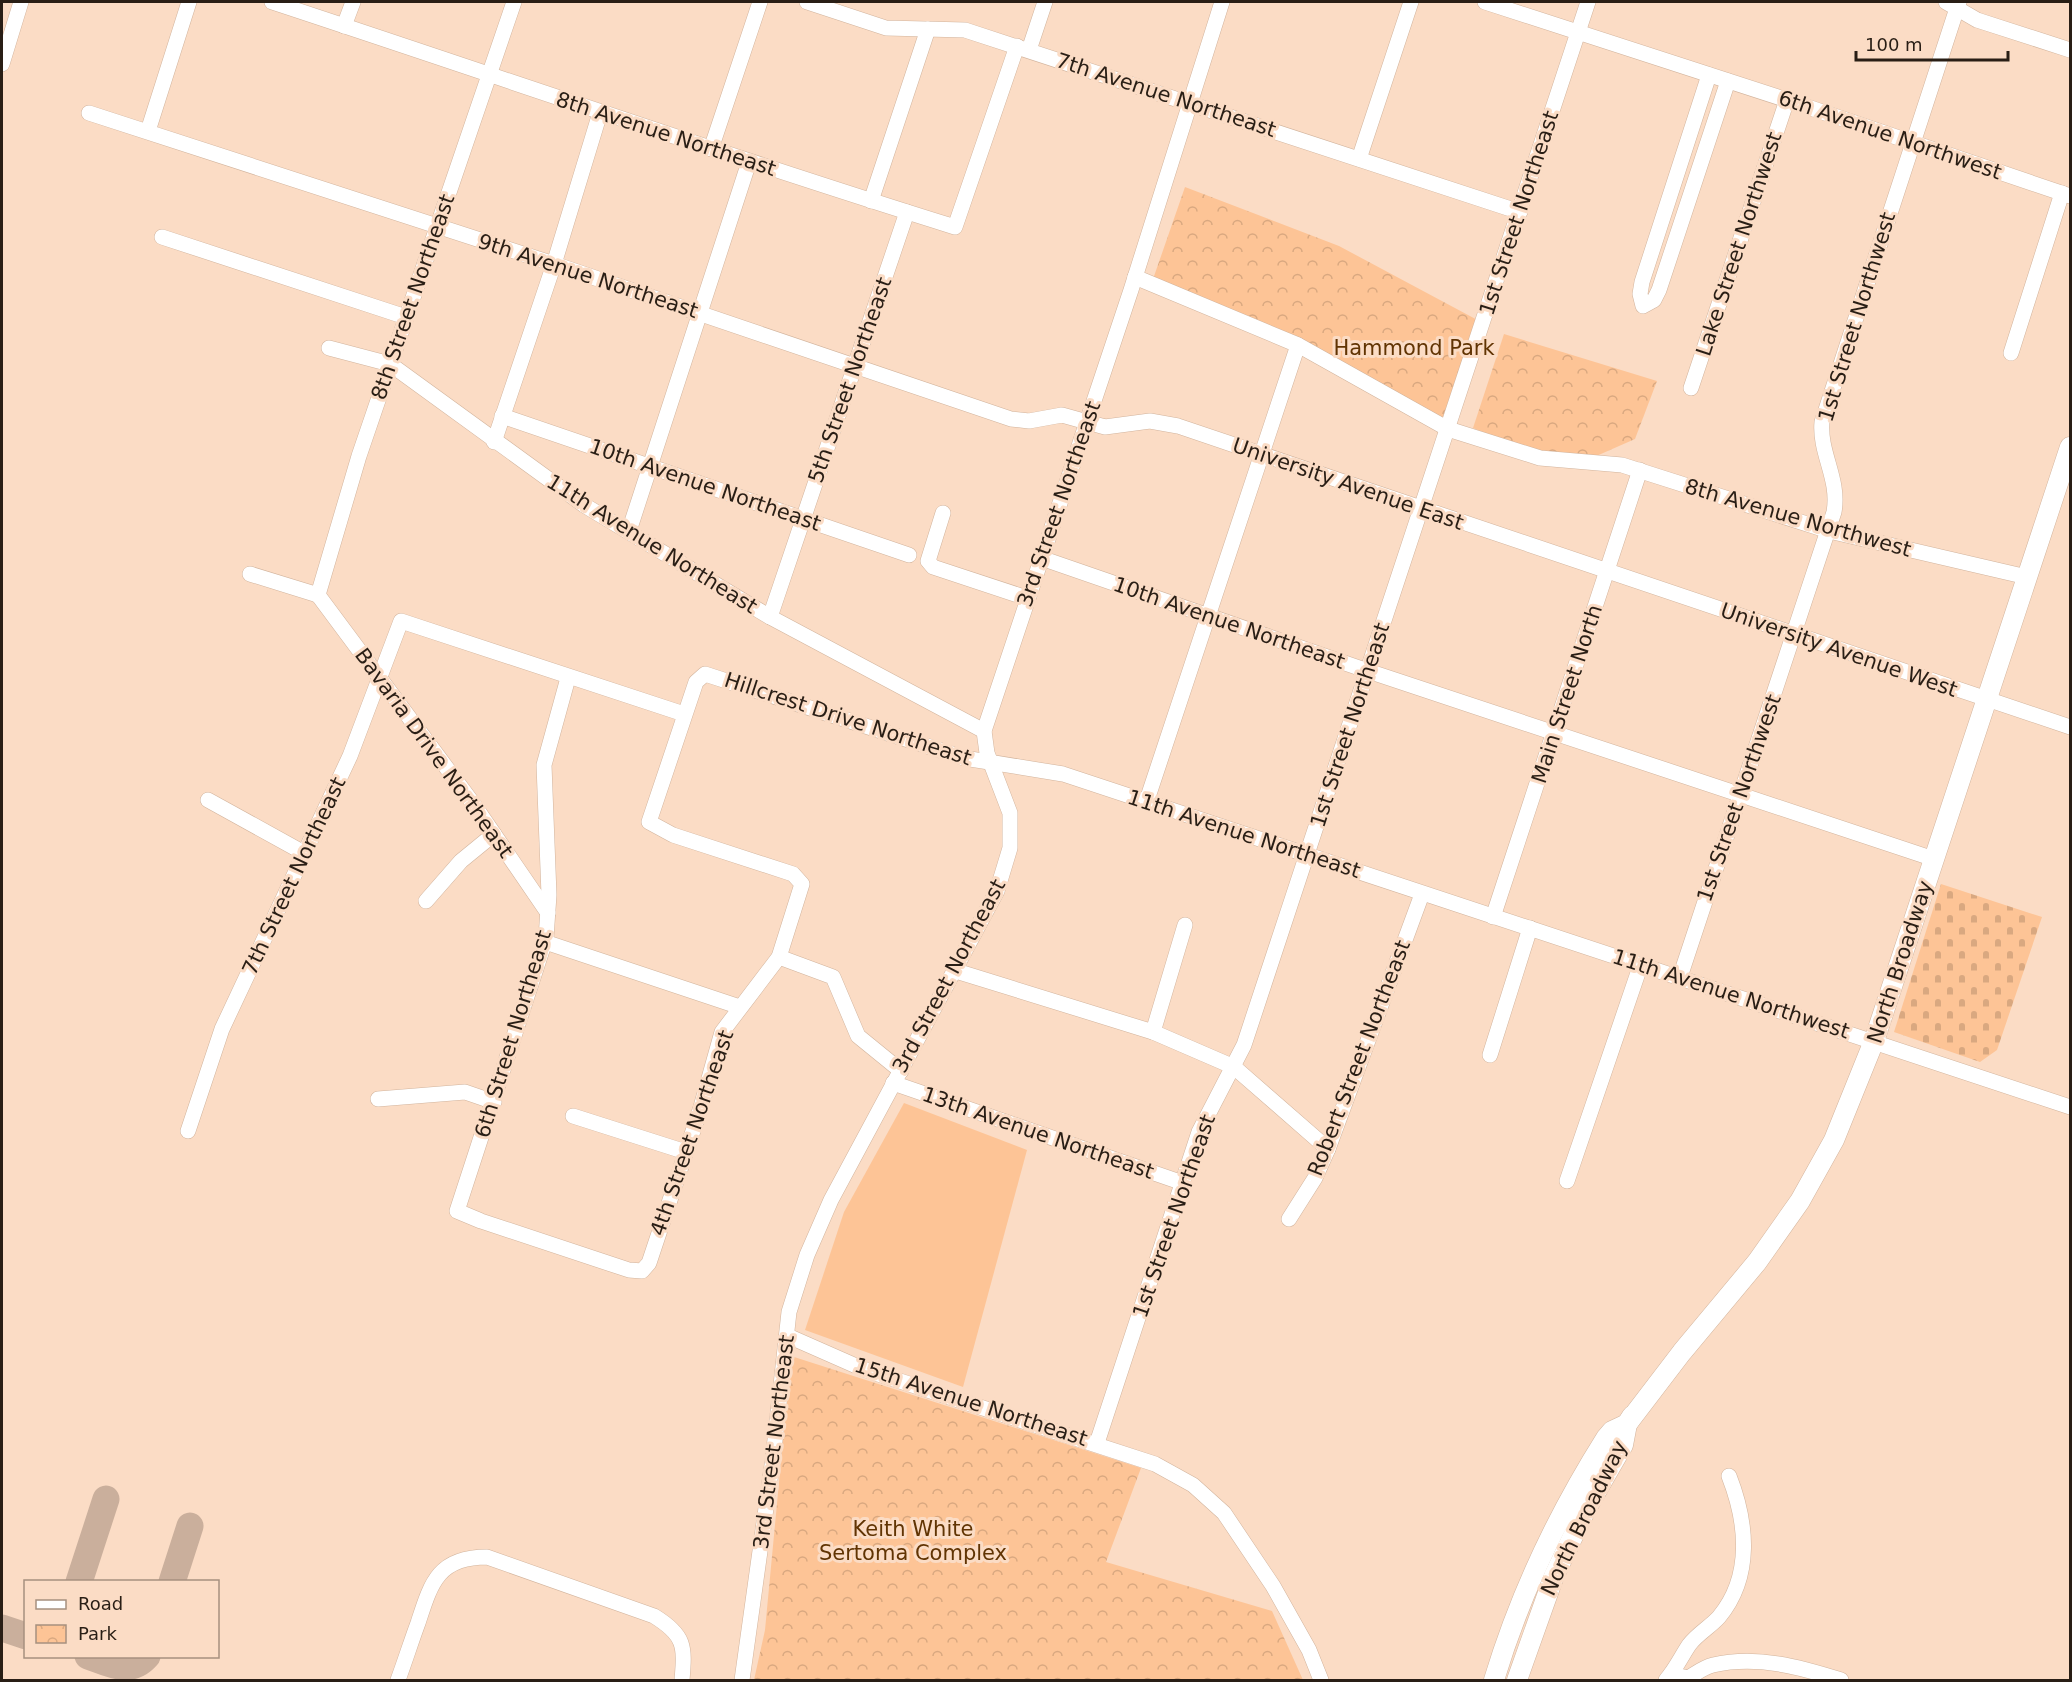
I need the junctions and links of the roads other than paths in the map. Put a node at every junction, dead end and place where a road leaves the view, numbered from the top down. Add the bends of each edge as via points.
1 (21, 2) edge
2 (189, 2) edge
3 (272, 2) edge
4 (353, 2) edge
5 (514, 2) edge
6 (760, 2) edge
7 (807, 2) edge
8 (1045, 2) edge
9 (1222, 2) edge
10 (1412, 2) edge
11 (1485, 2) edge
12 (1587, 2) edge
13 (1953, 4) edge
14 (344, 26) junction
15 (928, 29) junction
16 (1577, 31) junction
17 (1023, 48) junction
18 (2070, 50) edge
19 (2, 64) edge
20 (489, 73) junction
21 (1709, 75) junction
22 (1728, 81) junction
23 (1787, 100) junction
24 (1190, 103) junction
25 (89, 113) dead end
26 (600, 113) junction
27 (148, 131) junction
28 (1912, 142) junction
29 (711, 149) junction
30 (1359, 159) junction
31 (749, 162) junction
32 (2066, 195) edge
33 (871, 201) junction
34 (907, 212) junction
35 (1520, 212) junction
36 (437, 227) junction
37 (162, 237) dead end
38 (554, 264) junction
39 (1135, 277) junction
40 (700, 313) junction
41 (406, 317) junction
42 (1298, 345) junction
43 (329, 348) dead end
44 (2011, 353) dead end
45 (390, 364) junction
46 (854, 367) junction
47 (1691, 388) dead end
48 (502, 416) junction
49 (1087, 423) junction
50 (1448, 429) junction
51 (494, 442) junction
52 (2070, 447) edge
53 (1261, 454) junction
54 (650, 466) junction
55 (1640, 470) junction
56 (1421, 509) junction
57 (942, 513) dead end
58 (803, 518) junction
59 (629, 531) junction
60 (1829, 531) junction
61 (909, 555) dead end
62 (1041, 558) junction
63 (1607, 571) junction
64 (250, 574) dead end
65 (2027, 577) junction
66 (318, 595) junction
67 (1027, 598) junction
68 (1208, 616) junction
69 (770, 617) junction
70 (1794, 635) junction
71 (1368, 671) junction
72 (380, 678) junction
73 (568, 678) junction
74 (1987, 699) junction
75 (684, 714) junction
76 (2070, 727) edge
77 (984, 731) junction
78 (1555, 732) junction
79 (992, 764) junction
80 (1740, 795) junction
81 (208, 800) dead end
82 (1146, 803) junction
83 (494, 834) junction
84 (304, 853) junction
85 (1307, 856) junction
86 (1934, 859) junction
87 (1422, 894) junction
88 (426, 901) dead end
89 (548, 913) junction
90 (1493, 917) junction
91 (1185, 925) dead end
92 (1530, 928) junction
93 (545, 942) junction
94 (779, 957) junction
95 (1641, 964) junction
96 (956, 971) junction
97 (1680, 977) junction
98 (740, 1007) junction
99 (1153, 1032) junction
100 (1874, 1041) junction
101 (1490, 1055) dead end
102 (1234, 1067) junction
103 (897, 1077) junction
104 (378, 1099) dead end
105 (494, 1102) junction
106 (2070, 1107) edge
107 (573, 1116) dead end
108 (188, 1131) dead end
109 (1328, 1149) junction
110 (686, 1152) junction
111 (1567, 1181) dead end
112 (1183, 1183) junction
113 (1288, 1219) dead end
114 (649, 1263) joint
115 (788, 1336) junction
116 (1627, 1424) junction
117 (1097, 1443) junction
118 (1729, 1476) dead end
119 (1669, 1677) edge
120 (398, 1680) edge
121 (682, 1680) edge
122 (742, 1680) edge
123 (1321, 1680) edge
124 (1494, 1680) edge
125 (1517, 1680) edge
126 (1841, 1680) edge

1 - 19 street
2 - 27 street
3 - 14 street, 8th Avenue Northeast
4 - 14 street
5 - 20 street, 8th Street Northeast
6 - 29 street
7 - 15 street, 7th Avenue Northeast via 886,28
8 - 17 street
9 - 24 street, 3rd Street Northeast
10 - 30 street
11 - 16 street, 6th Avenue Northwest
12 - 16 street, 1st Street Northeast
13 - 18 street via 1977,20
13 - 28 street, 1st Street Northwest
14 - 20 street, 8th Avenue Northeast
15 - 17 street, 7th Avenue Northeast via 965,30
15 - 33 street
16 - 21 street, 6th Avenue Northwest
16 - 35 street, 1st Street Northeast
17 - 24 street, 7th Avenue Northeast
17 - 34 street, 8th Avenue Northeast via 955,227
20 - 26 street, 8th Avenue Northeast
20 - 36 street, 8th Street Northeast
21 - 22 street, 6th Avenue Northwest
21 - 22 street via 1642,282 1643,306 1654,300 1659,290
22 - 23 street, 6th Avenue Northwest
23 - 28 street, 6th Avenue Northwest
23 - 47 street, Lake Street Northwest
24 - 30 street, 7th Avenue Northeast
24 - 39 street, 3rd Street Northeast
25 - 27 street, 9th Avenue Northeast
26 - 29 street, 8th Avenue Northeast
26 - 38 street
27 - 36 street, 9th Avenue Northeast
28 - 32 street, 6th Avenue Northwest
28 - 60 street, 1st Street Northwest via 1822,422 1836,494
29 - 31 street, 8th Avenue Northeast
30 - 35 street, 7th Avenue Northeast
31 - 33 street, 8th Avenue Northeast
31 - 40 street
32 - 44 street
33 - 34 street, 8th Avenue Northeast
34 - 46 street, 5th Street Northeast
35 - 50 street, 1st Street Northeast
36 - 38 street, 9th Avenue Northeast
36 - 41 street, 8th Street Northeast
37 - 41 street
38 - 40 street, 9th Avenue Northeast
38 - 48 street
39 - 42 street
39 - 49 street, 3rd Street Northeast
40 - 46 street, 9th Avenue Northeast
40 - 54 street
41 - 45 street, 8th Street Northeast
42 - 50 street
42 - 53 street
43 - 45 street, 11th Avenue Northeast
45 - 51 street, 11th Avenue Northeast
45 - 66 street, 8th Street Northeast
46 - 49 street, 9th Avenue Northeast via 1011,419 1029,421 1062,415
46 - 58 street, 5th Street Northeast
48 - 51 street
48 - 54 street, 10th Avenue Northeast
49 - 53 street, University Avenue East via 1112,427 1164,422
49 - 62 street, 3rd Street Northeast
50 - 55 street via 1540,458 1612,463
50 - 56 street, 1st Street Northeast
51 - 59 street, 11th Avenue Northeast via 584,505
52 - 65 main road, North Broadway
53 - 56 street, University Avenue East
53 - 68 street
54 - 58 street, 10th Avenue Northeast
54 - 59 street
55 - 60 street, 8th Avenue Northwest
55 - 63 street, Main Street North
56 - 63 street, University Avenue East
56 - 71 street, 1st Street Northeast
57 - 67 street via 928,561 933,567
58 - 61 street, 10th Avenue Northeast
58 - 69 street, 5th Street Northeast
59 - 69 street, 11th Avenue Northeast
60 - 65 street, 8th Avenue Northwest
60 - 70 street, 1st Street Northwest
62 - 67 street, 3rd Street Northeast
62 - 68 street, 10th Avenue Northeast
63 - 70 street, University Avenue West
63 - 78 street, Main Street North
64 - 66 street
65 - 74 main road, North Broadway
66 - 72 street, Bavaria Drive Northeast
67 - 77 street, 3rd Street Northeast
68 - 71 street, 10th Avenue Northeast
68 - 82 street
69 - 77 street, 11th Avenue Northeast
70 - 74 street, University Avenue West
70 - 80 street, 1st Street Northwest
71 - 78 street, 10th Avenue Northeast
71 - 85 street, 1st Street Northeast
72 - 73 street, 7th Street Northeast via 401,621
72 - 83 street, Bavaria Drive Northeast
72 - 84 street, 7th Street Northeast via 350,756
73 - 75 street
73 - 89 street, 6th Street Northeast via 544,765
74 - 76 street, University Avenue West
74 - 86 main road, North Broadway
75 - 79 street, Hillcrest Drive Northeast via 696,682 705,674
75 - 94 street, 4th Street Northeast via 649,822 673,835 793,874 802,884
77 - 79 street, 3rd Street Northeast
78 - 80 street, 10th Avenue Northeast
78 - 90 street, Main Street North
79 - 82 street, 11th Avenue Northeast via 1063,774
79 - 96 street, 3rd Street Northeast via 1010,813 1010,848 997,891
80 - 86 street, 10th Avenue Northeast
80 - 97 street, 1st Street Northwest
81 - 84 street
82 - 85 street, 11th Avenue Northeast
83 - 88 street via 461,861
83 - 89 street, Bavaria Drive Northeast
84 - 108 street, 7th Street Northeast via 222,1029
85 - 87 street, 11th Avenue Northeast
85 - 102 street, 1st Street Northeast
86 - 100 main road, North Broadway
87 - 90 street, 11th Avenue Northeast
87 - 109 street, Robert Street Northeast
89 - 93 street, 6th Street Northeast
90 - 92 street, 11th Avenue Northwest
91 - 99 street
92 - 95 street, 11th Avenue Northwest
92 - 101 street
93 - 98 street
93 - 105 street, 6th Street Northeast
94 - 98 street, 4th Street Northeast
94 - 103 street, 13th Avenue Northeast via 833,977 858,1036
95 - 97 street, 11th Avenue Northwest
95 - 111 street
96 - 99 street
96 - 103 street, 3rd Street Northeast
97 - 100 street, 11th Avenue Northwest
98 - 110 street, 4th Street Northeast via 722,1032
99 - 102 street
100 - 106 street, 11th Avenue Northwest
100 - 116 main road, North Broadway via 1840,1127 1796,1207 1757,1262
102 - 109 street
102 - 112 street, 1st Street Northeast via 1199,1132
103 - 112 street, 13th Avenue Northeast
103 - 115 street, 3rd Street Northeast via 831,1200 807,1255 789,1312
104 - 105 street via 465,1092
105 - 114 street, 6th Street Northeast via 458,1211 629,1270 642,1271
107 - 110 street
109 - 113 street, Robert Street Northeast via 1315,1178
110 - 114 street, 4th Street Northeast
112 - 117 street, 1st Street Northeast
115 - 117 street, 15th Avenue Northeast via 863,1369
115 - 122 street, 3rd Street Northeast
116 - 124 main road, North Broadway via 1606,1438 1564,1509 1528,1584
116 - 125 main road, North Broadway via 1623,1445 1554,1576
117 - 123 street, 15th Avenue Northeast via 1155,1464 1193,1485 1224,1513 1273,1586
118 - 119 street via 1743,1524 1742,1578 1724,1610 1690,1644
119 - 126 street via 1688,1678 1711,1665 1767,1662 1790,1664
120 - 121 street via 430,1587 455,1562 487,1557 643,1612 673,1628 684,1647

